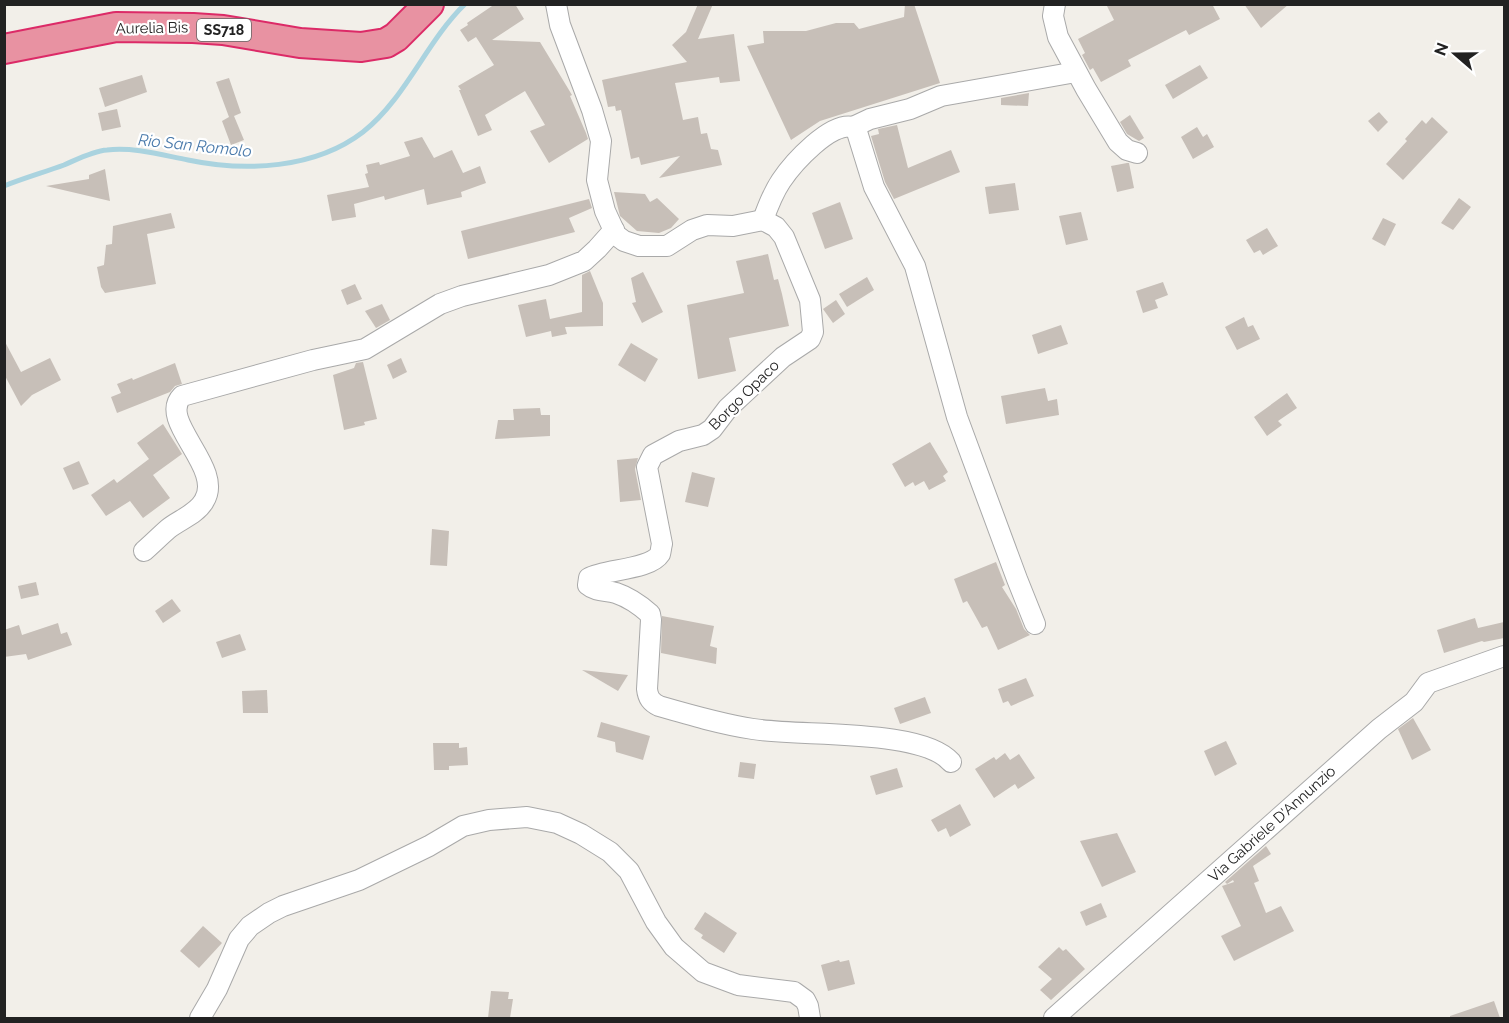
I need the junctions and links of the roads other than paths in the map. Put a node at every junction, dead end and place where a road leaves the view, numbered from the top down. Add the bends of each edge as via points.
1 (429, 4) edge
2 (556, 4) edge
3 (1055, 4) edge
4 (4, 49) edge
5 (1076, 72) junction
6 (854, 127) junction
7 (1137, 153) dead end
8 (763, 220) junction
9 (614, 230) junction
10 (144, 551) dead end
11 (1035, 624) dead end
12 (1504, 657) edge
13 (951, 762) dead end
14 (200, 1018) edge
15 (810, 1018) edge
16 (1054, 1018) edge

1 - 4 highway, Aurelia Bis / SS718 via 396,37 386,43 361,47 300,43 223,30 116,27
2 - 9 street via 601,141 597,180
3 - 5 street via 1054,27
5 - 6 street via 948,94
5 - 7 street via 1118,142
6 - 8 street via 836,129 796,162 775,191
6 - 11 street via 874,187 915,266 957,417
8 - 9 street via 732,226 707,225 667,246 654,247 624,241
8 - 13 street, Borgo Opaco via 784,237 810,300 810,339 783,357 728,408 712,429 653,455 647,468 662,544 660,554 629,569 597,574 589,579 588,585 616,593 650,614 647,689 652,703 756,730 902,741 935,751
9 - 10 street via 584,261 549,275 440,304 365,349 182,396 176,411 207,475 208,494 198,509
12 - 16 street, Via Gabriele D'Annunzio via 1428,683 1414,702
14 - 15 street via 239,939 269,913 359,880 463,826 527,817 556,823 610,852 629,871 674,947 703,972 738,985 794,992 805,1000

